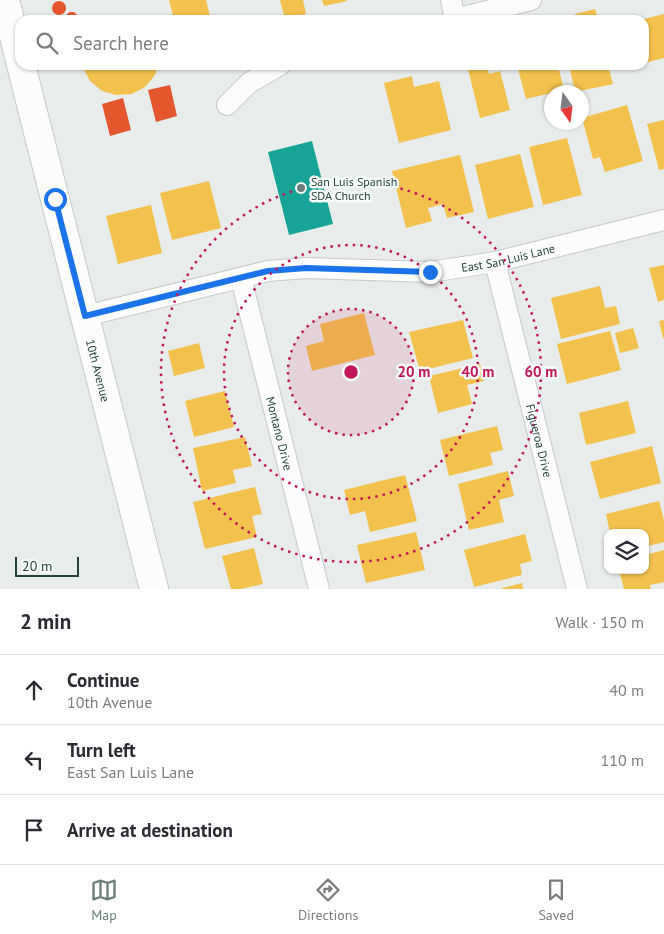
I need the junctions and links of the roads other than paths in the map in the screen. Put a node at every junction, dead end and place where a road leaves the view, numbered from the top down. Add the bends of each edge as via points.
1 (5, 0) edge
2 (531, 0) edge
3 (452, 13) edge
4 (15, 41) edge
5 (22, 70) edge
6 (272, 70) edge
7 (227, 104) dead end
8 (664, 220) edge
9 (495, 262) junction
10 (241, 278) junction
11 (85, 316) junction
12 (154, 589) edge
13 (319, 589) edge
14 (577, 589) edge

1 - 4 main road
2 - 3 street
5 - 11 main road, 10th Avenue
6 - 7 street via 250,83
8 - 9 street, East San Luis Lane
9 - 10 street, East San Luis Lane via 430,272 306,268 268,271
9 - 14 street, Figueroa Drive
10 - 11 street, East San Luis Lane
10 - 13 street, Montano Drive
11 - 12 main road, 10th Avenue

